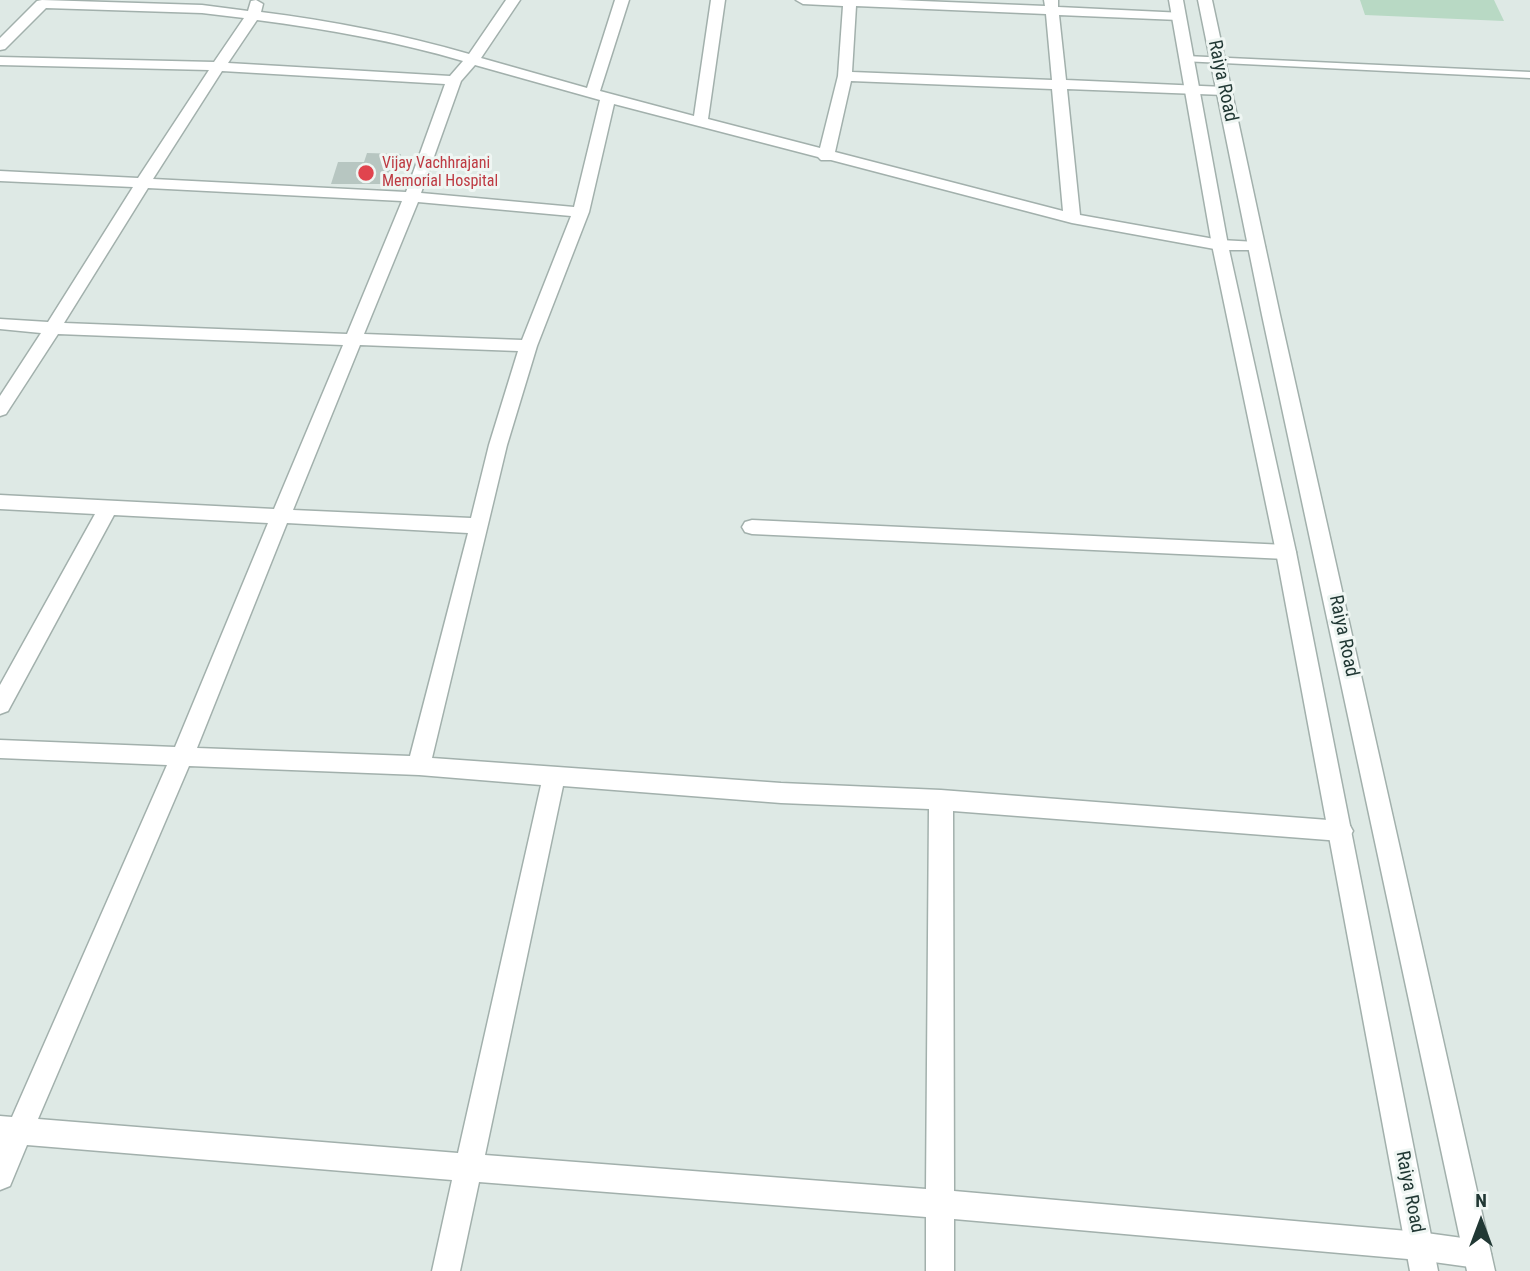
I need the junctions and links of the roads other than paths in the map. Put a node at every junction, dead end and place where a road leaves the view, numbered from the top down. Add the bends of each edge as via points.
1 (513, 0) edge
2 (622, 0) edge
3 (718, 0) edge
4 (803, 0) edge
5 (1205, 0) edge
6 (850, 1) edge
7 (98, 2) edge
8 (1051, 6) edge
9 (256, 7) edge
10 (1177, 8) edge
11 (0, 46) edge
12 (1186, 59) junction
13 (472, 60) junction
14 (1218, 60) junction
15 (0, 61) edge
16 (216, 68) junction
17 (1530, 75) edge
18 (845, 76) junction
19 (454, 80) junction
20 (1058, 86) junction
21 (1192, 91) junction
22 (1224, 91) junction
23 (592, 94) junction
24 (608, 99) junction
25 (700, 123) junction
26 (827, 157) junction
27 (0, 176) edge
28 (142, 183) junction
29 (412, 197) junction
30 (581, 212) junction
31 (1072, 218) junction
32 (1220, 245) junction
33 (1257, 247) junction
34 (0, 324) edge
35 (54, 328) junction
36 (352, 338) junction
37 (528, 346) junction
38 (0, 410) edge
39 (0, 502) edge
40 (109, 506) junction
41 (279, 518) junction
42 (480, 526) junction
43 (752, 527) dead end
44 (1286, 552) junction
45 (0, 705) edge
46 (0, 749) edge
47 (182, 756) junction
48 (419, 766) junction
49 (554, 777) junction
50 (941, 800) junction
51 (1340, 831) junction
52 (10, 1130) edge
53 (467, 1167) junction
54 (0, 1176) edge
55 (940, 1204) junction
56 (1422, 1258) edge
57 (1479, 1263) edge
58 (446, 1271) edge
59 (940, 1271) edge

1 - 13 street
2 - 23 street
3 - 25 street
4 - 6 street
5 - 14 street, Raiya Road
6 - 8 street
6 - 18 street
7 - 9 street
7 - 11 street via 42,4
8 - 10 street
8 - 20 street
9 - 13 street
9 - 16 street
10 - 12 street, Raiya Road
12 - 14 lane
12 - 21 street, Raiya Road
13 - 19 street
13 - 23 street
14 - 17 lane
14 - 22 street, Raiya Road
15 - 16 street
16 - 19 street
16 - 28 street
18 - 20 street
18 - 26 street
19 - 29 street
20 - 21 street
20 - 31 street
21 - 22 street
21 - 32 street, Raiya Road
22 - 33 street, Raiya Road
23 - 24 street
24 - 25 street
24 - 30 street
25 - 26 street
26 - 31 street
27 - 28 street
28 - 29 street
28 - 35 street
29 - 30 street
29 - 36 street
30 - 37 street
31 - 32 street
32 - 33 street
32 - 44 street, Raiya Road
33 - 57 street, Raiya Road
34 - 35 street
35 - 36 street
35 - 38 street
36 - 37 street
36 - 41 street
37 - 42 street
39 - 40 street
40 - 41 street
40 - 45 street
41 - 42 street
41 - 47 street
42 - 48 street
43 - 44 street
44 - 51 street, Raiya Road
46 - 47 street
47 - 48 street
47 - 52 street
48 - 49 street
49 - 50 street
49 - 53 street
50 - 51 street
50 - 55 street
51 - 56 street, Raiya Road
52 - 53 street
52 - 54 street
53 - 55 street
53 - 58 street
55 - 56 street
55 - 59 street
56 - 57 street

